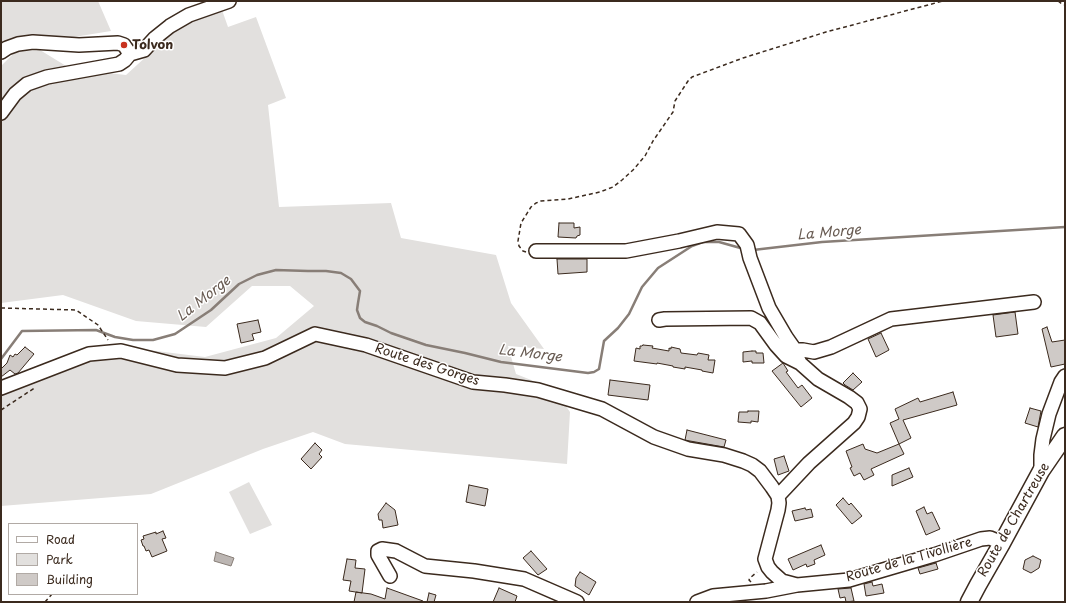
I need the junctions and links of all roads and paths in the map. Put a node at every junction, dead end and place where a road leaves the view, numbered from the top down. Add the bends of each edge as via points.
1 (229, 1) edge
2 (943, 1) edge
3 (1058, 1) edge
4 (1065, 5) edge
5 (1, 52) edge
6 (130, 54) junction
7 (1, 113) edge
8 (536, 251) joint
9 (1034, 302) dead end
10 (1, 308) edge
11 (659, 320) dead end
12 (108, 340) dead end
13 (795, 350) junction
14 (800, 362) junction
15 (1065, 376) edge
16 (1, 388) edge
17 (1065, 436) edge
18 (1041, 471) junction
19 (778, 496) junction
20 (1002, 543) junction
21 (765, 559) junction
22 (390, 576) dead end
23 (753, 583) dead end
24 (978, 584) junction
25 (797, 585) junction
26 (577, 602) edge
27 (697, 602) edge
28 (969, 602) edge
29 (972, 602) edge

1 - 6 street via 189,15 170,26 144,50
2 - 8 path via 826,32 692,77 675,101 673,112 645,156 622,180 600,192 568,199 542,201 531,207 521,223 518,241 524,251
3 - 4 path
5 - 6 street via 18,44 33,42 79,45 118,43 124,45
6 - 7 street via 119,64 47,77 28,84 15,94
8 - 13 street via 626,251 717,232 739,234 749,251 769,308
9 - 13 street via 892,319 831,347 814,352
10 - 12 path via 76,310 98,325
11 - 14 street via 751,318 760,323 786,356
13 - 14 street
14 - 19 street via 818,379 857,403 860,409 854,423
15 - 18 street via 1049,414 1041,455
16 - 19 street, Route des Gorges via 89,354 121,351 177,365 225,368 265,358 315,334 366,345 473,382 538,390 602,409 654,437 688,449 724,455 752,465 766,478
17 - 18 main road, Route de Chartreuse
18 - 20 main road, Route de Chartreuse
19 - 21 street via 778,510
20 - 24 main road, Route de Chartreuse
20 - 25 street, Route de la Tivollière via 990,538 981,539 849,580
21 - 23 path via 749,580
21 - 25 street via 776,577
22 - 26 street via 378,555 378,551 382,549 396,550 425,566 524,580
24 - 28 main road, Route de Chartreuse
24 - 29 main road, Route de Chartreuse
25 - 27 street, Route de la Tivollière via 712,596

